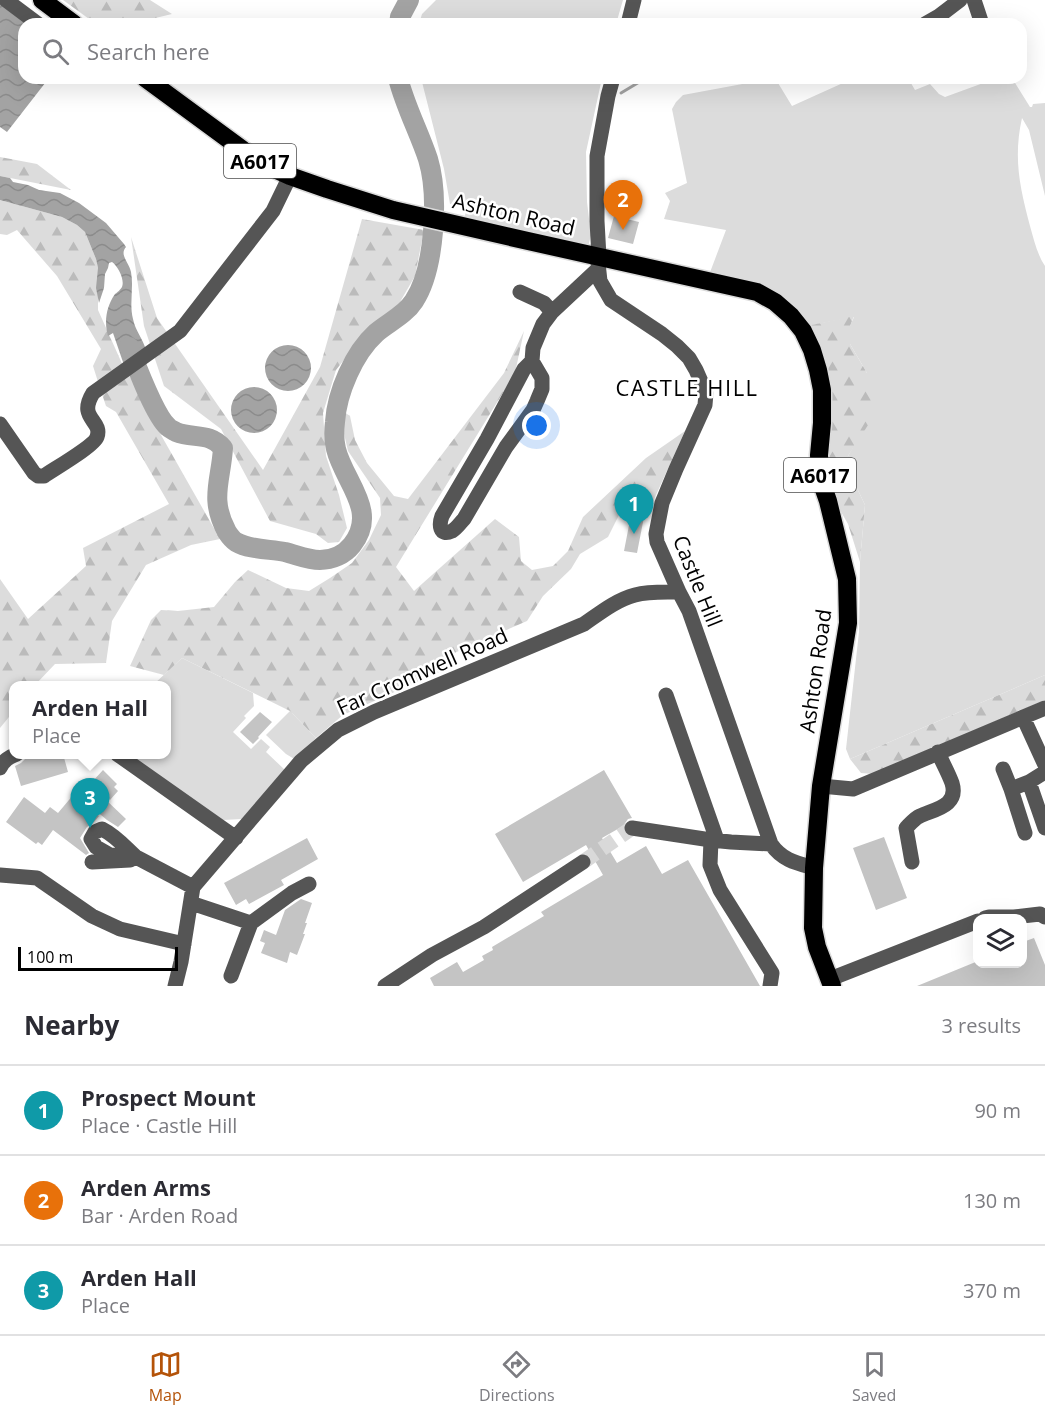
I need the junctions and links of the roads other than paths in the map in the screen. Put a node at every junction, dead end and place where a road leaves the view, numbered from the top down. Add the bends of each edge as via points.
1 (6, 0) edge
2 (42, 0) edge
3 (634, 0) edge
4 (960, 0) edge
5 (974, 0) edge
6 (30, 18) edge
7 (66, 18) edge
8 (630, 18) edge
9 (936, 18) edge
10 (980, 18) edge
11 (153, 84) edge
12 (611, 84) edge
13 (290, 176) junction
14 (599, 263) junction
15 (519, 292) dead end
16 (552, 312) junction
17 (532, 361) junction
18 (0, 424) edge
19 (679, 592) junction
20 (666, 695) dead end
21 (1045, 708) edge
22 (1023, 717) junction
23 (938, 752) junction
24 (124, 759) edge
25 (1045, 765) edge
26 (1003, 769) dead end
27 (1045, 772) edge
28 (1029, 782) junction
29 (821, 786) junction
30 (1011, 789) junction
31 (632, 828) tunnel mouth
32 (1045, 828) edge
33 (1025, 832) dead end
34 (236, 838) junction
35 (714, 840) junction
36 (771, 843) junction
37 (583, 861) tunnel mouth
38 (92, 862) dead end
39 (912, 862) dead end
40 (814, 868) junction
41 (0, 875) edge
42 (309, 884) dead end
43 (193, 887) junction
44 (191, 903) junction
45 (1027, 916) edge
46 (1045, 917) edge
47 (251, 923) junction
48 (973, 923) edge
49 (184, 944) junction
50 (231, 976) dead end
51 (831, 982) edge
52 (175, 986) edge
53 (385, 986) edge
54 (770, 986) edge

1 - 6 street
2 - 7 highway
3 - 8 street
4 - 9 street
5 - 10 street
11 - 13 highway, A6017 via 243,150
12 - 14 street, Castle Hill via 597,156
13 - 14 highway, Ashton Road / A6017 via 393,210
13 - 18 street via 273,211 180,331 93,393 87,406 98,429 95,441 44,476 38,476
14 - 16 street
14 - 19 street, Castle Hill via 600,281 611,300 662,334 689,358 706,393 705,405 662,503 657,526 657,542
14 - 29 highway, Ashton Road / A6017 via 757,292 791,316 812,350 822,390 820,478 847,579 848,623
15 - 16 street via 544,303
16 - 17 street via 532,348
17 - 17 street via 542,378 533,410 506,447 464,519 451,532 443,531 442,516
19 - 34 street, Far Cromwell Road via 634,595 584,624 338,730 301,761
19 - 36 street, Castle Hill
20 - 35 street
21 - 22 street
22 - 23 street
22 - 25 street
23 - 29 street via 853,789
23 - 39 street via 952,784 952,795 946,806 919,816 906,828
24 - 34 street
26 - 30 street
27 - 28 street
28 - 30 street
28 - 32 street
29 - 40 highway, Ashton Road / A6017
30 - 33 street
31 - 35 street
34 - 43 street, Far Cromwell Road
35 - 36 street
35 - 54 street via 710,865 720,890 772,973
36 - 40 street, Castle Hill via 777,853 790,861
37 - 53 street
38 - 43 street via 136,857
40 - 51 highway, Ashton Road / A6017 via 813,928
41 - 49 street via 37,878 101,921
42 - 47 street
43 - 44 street
44 - 47 street
44 - 49 street
45 - 46 street
47 - 50 street
48 - 51 street
49 - 52 street

